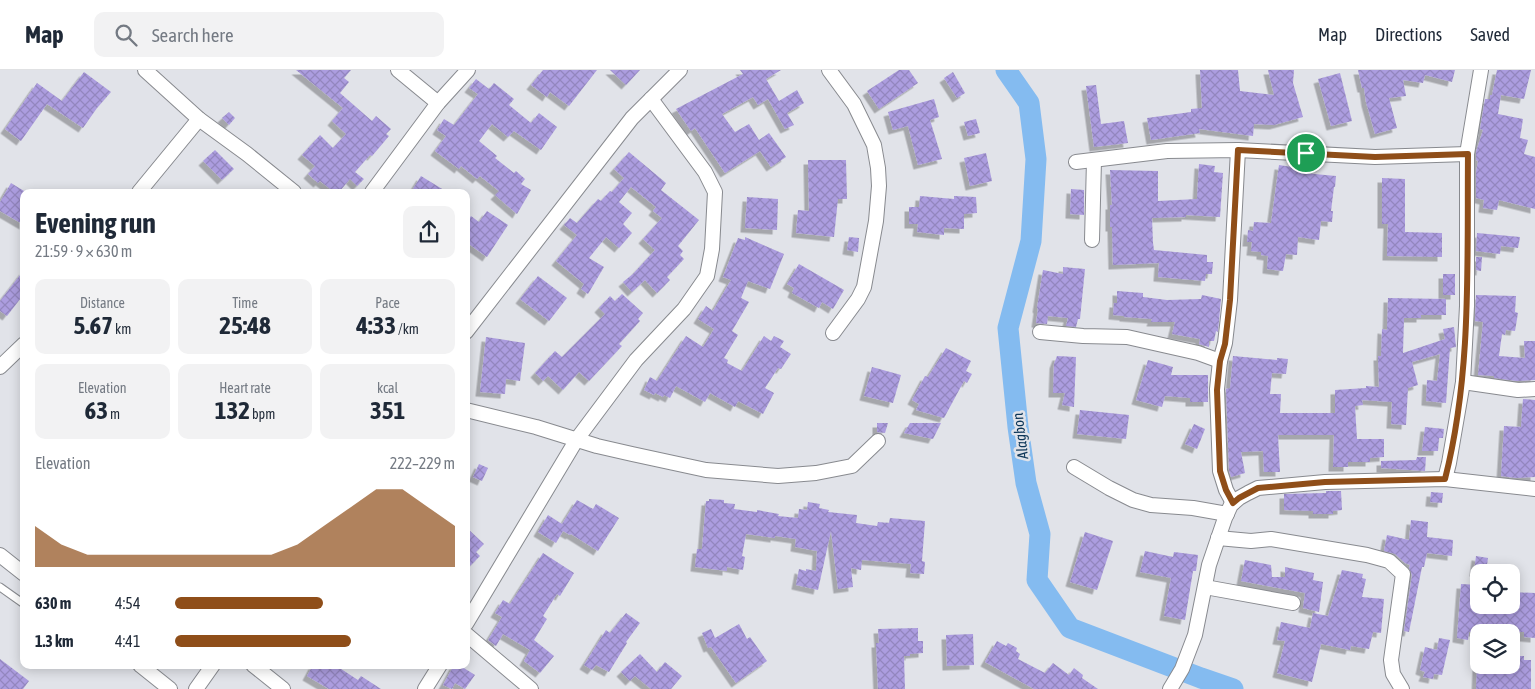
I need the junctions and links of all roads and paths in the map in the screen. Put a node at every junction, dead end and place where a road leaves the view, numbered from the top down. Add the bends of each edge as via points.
1 (145, 70) edge
2 (398, 70) edge
3 (468, 70) edge
4 (680, 70) edge
5 (829, 70) edge
6 (1481, 70) edge
7 (651, 99) junction
8 (438, 103) junction
9 (199, 119) junction
10 (1238, 150) junction
11 (1468, 154) junction
12 (1094, 160) junction
13 (1076, 162) dead end
14 (142, 189) edge
15 (290, 189) edge
16 (374, 189) edge
17 (1092, 240) dead end
18 (470, 327) edge
19 (1040, 332) dead end
20 (833, 333) dead end
21 (20, 348) edge
22 (1220, 361) junction
23 (0, 367) edge
24 (1463, 382) junction
25 (1535, 389) edge
26 (470, 411) edge
27 (577, 439) junction
28 (878, 441) dead end
29 (1074, 466) dead end
30 (1445, 479) junction
31 (1535, 489) edge
32 (1230, 508) junction
33 (1218, 538) junction
34 (1, 559) edge
35 (20, 571) edge
36 (0, 587) edge
37 (1205, 587) junction
38 (20, 601) edge
39 (1294, 603) dead end
40 (470, 617) edge
41 (470, 637) edge
42 (145, 669) edge
43 (210, 669) edge
44 (258, 669) edge
45 (438, 669) edge
46 (170, 689) edge
47 (196, 689) edge
48 (283, 689) edge
49 (425, 689) edge
50 (532, 689) edge
51 (1170, 689) edge
52 (1402, 689) edge

1 - 9 street
2 - 8 street
3 - 8 street
4 - 7 street
5 - 20 street via 854,104 874,145 879,186 864,287
6 - 11 street
7 - 18 street via 632,118
7 - 27 street via 705,172 715,192 707,276 684,309 636,360
8 - 16 street
9 - 14 street
9 - 15 street
10 - 11 street via 1375,157
10 - 12 street via 1167,150
10 - 22 street via 1230,300
11 - 24 street
12 - 13 street
12 - 17 street
19 - 22 street via 1127,337
21 - 23 street
22 - 32 street via 1217,390 1220,471
24 - 25 street via 1518,390
24 - 30 street
26 - 27 street
27 - 28 street via 706,470 778,476 852,466
27 - 40 street
29 - 32 street via 1109,488 1151,505
30 - 31 street
30 - 32 street via 1325,482 1258,488 1239,498
32 - 33 street
33 - 37 street
33 - 52 street via 1271,539 1389,561 1403,574 1391,660 1393,674
34 - 35 street
36 - 38 lane
37 - 39 street
37 - 51 street via 1195,635
41 - 50 street
42 - 46 street
43 - 47 street
44 - 48 street
45 - 49 street

